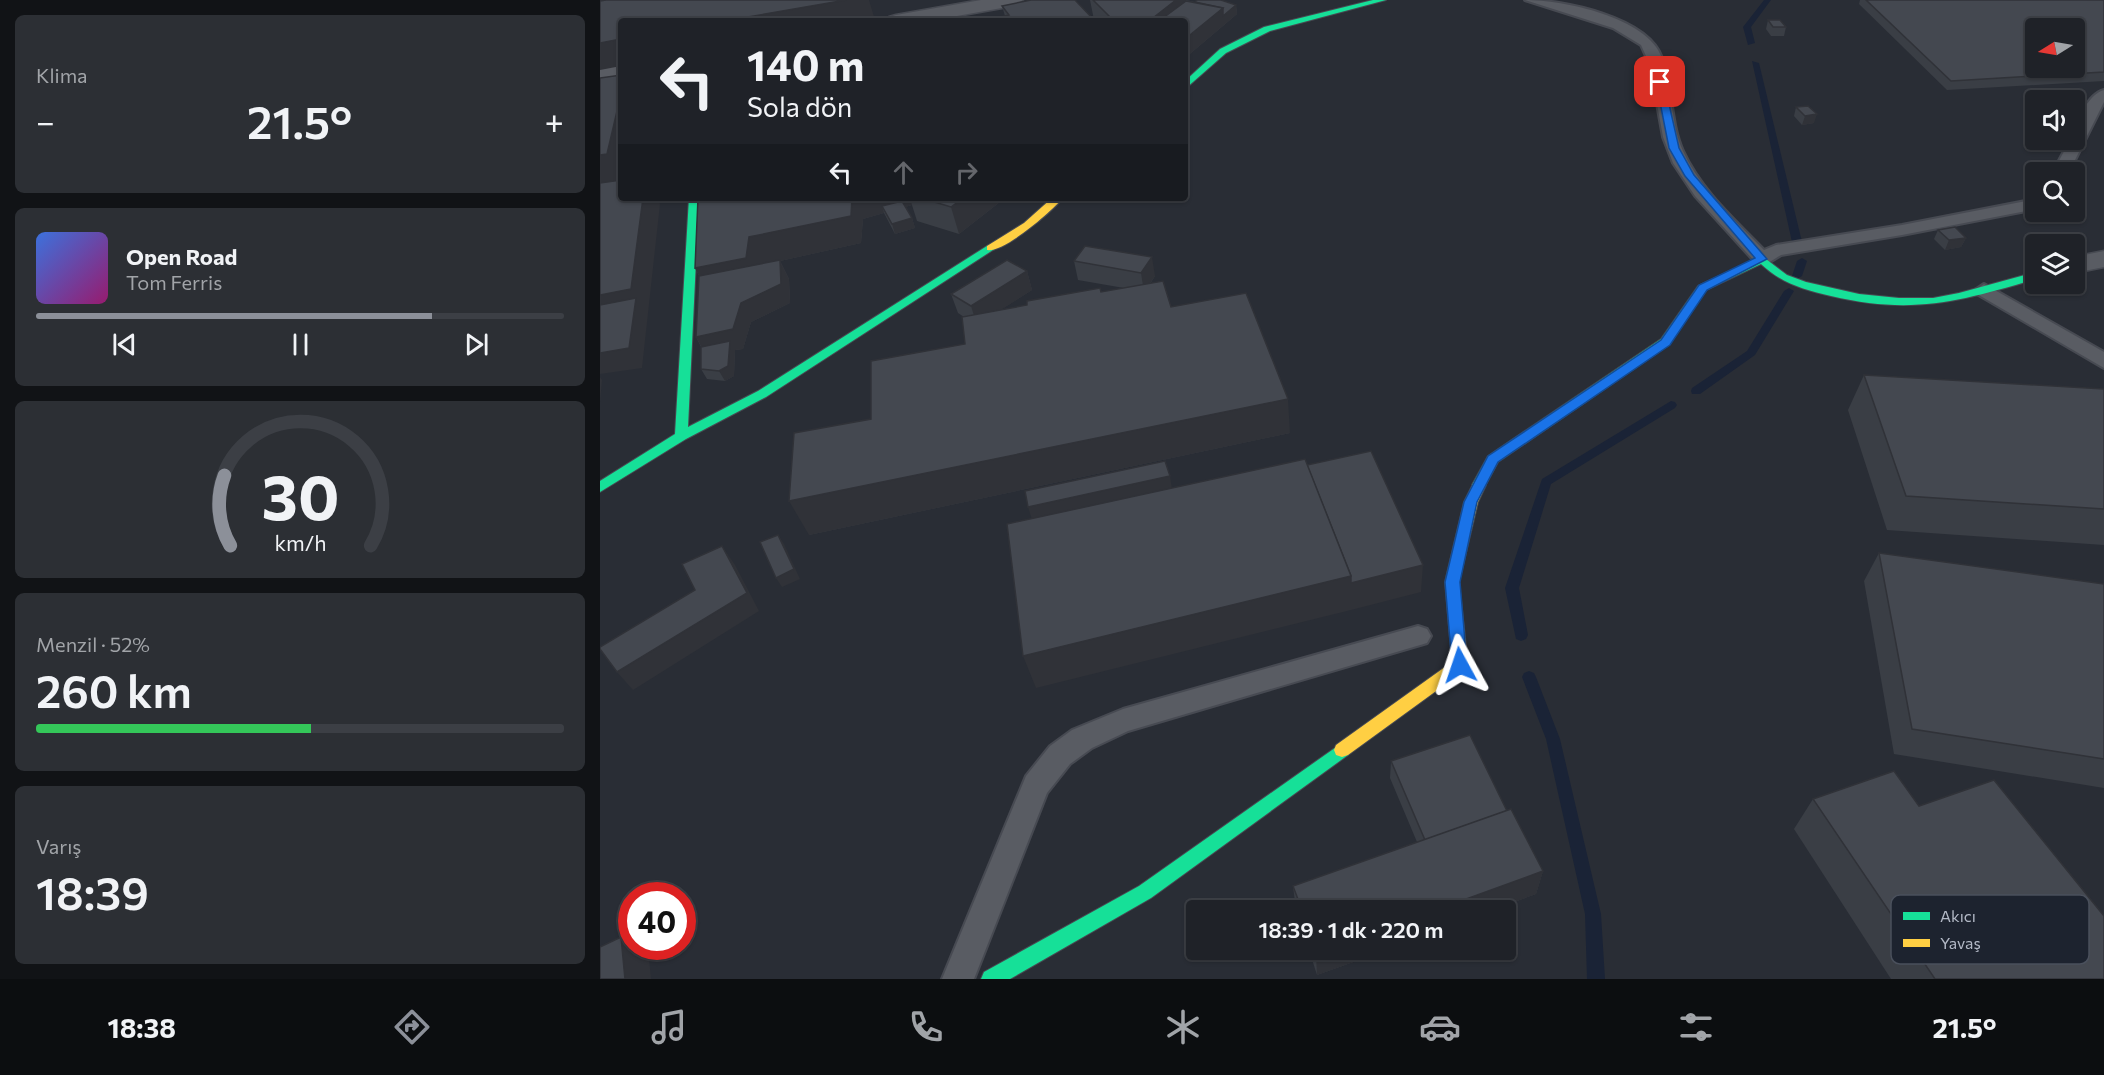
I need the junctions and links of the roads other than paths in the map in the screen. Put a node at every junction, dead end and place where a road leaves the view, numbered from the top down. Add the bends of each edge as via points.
1 (1014, 0) edge
2 (1382, 0) edge
3 (1532, 0) edge
4 (913, 18) edge
5 (618, 71) edge
6 (600, 74) edge
7 (1188, 83) edge
8 (2104, 94) edge
9 (2066, 162) edge
10 (694, 201) edge
11 (1056, 201) edge
12 (2025, 206) edge
13 (1762, 259) junction
14 (2104, 260) edge
15 (2085, 264) edge
16 (2025, 278) edge
17 (1984, 290) junction
18 (2104, 361) edge
19 (681, 436) junction
20 (600, 487) edge
21 (1418, 636) dead end
22 (958, 979) edge
23 (992, 979) edge

1 - 4 street
2 - 7 street via 1268,29 1223,51
3 - 13 lane via 1620,26 1648,45 1655,59 1674,148 1690,176
5 - 6 street
8 - 9 lane
10 - 19 street
11 - 19 street via 1028,225 762,394
12 - 13 lane via 1776,250
13 - 17 street via 1786,278 1872,297 1930,301
13 - 23 street via 1702,288 1665,342 1493,459 1471,502 1452,582 1460,665 1145,892
14 - 15 street
16 - 17 street
17 - 18 lane
19 - 20 street
21 - 22 lane via 1123,721 1082,739 1060,754 1036,785

